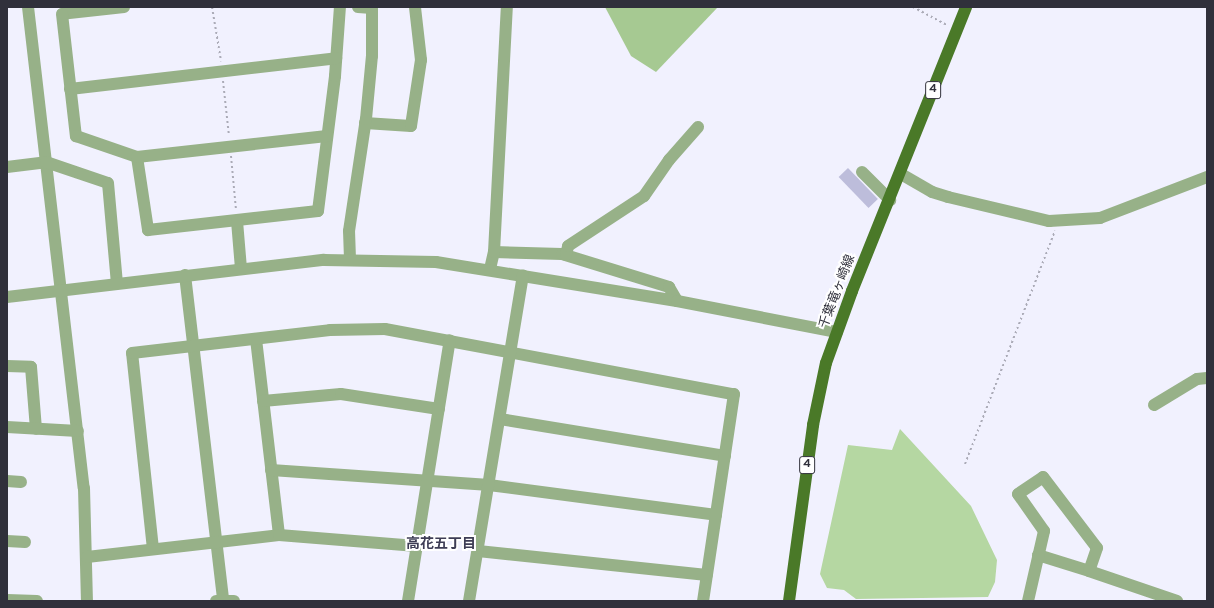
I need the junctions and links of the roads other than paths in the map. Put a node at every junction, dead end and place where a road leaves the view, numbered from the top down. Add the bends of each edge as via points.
1 (28, 7) edge
2 (124, 7) edge
3 (340, 7) edge
4 (358, 7) edge
5 (372, 7) edge
6 (415, 7) edge
7 (507, 7) edge
8 (966, 7) edge
9 (336, 58) junction
10 (70, 88) junction
11 (365, 124) junction
12 (698, 127) dead end
13 (327, 136) junction
14 (136, 157) junction
15 (46, 162) junction
16 (7, 167) edge
17 (862, 172) dead end
18 (900, 174) junction
19 (1207, 177) edge
20 (890, 200) junction
21 (237, 221) junction
22 (494, 252) junction
23 (566, 256) junction
24 (350, 259) junction
25 (241, 269) junction
26 (490, 269) junction
27 (523, 275) junction
28 (185, 276) junction
29 (117, 284) junction
30 (60, 291) junction
31 (7, 297) edge
32 (677, 301) junction
33 (837, 332) junction
34 (256, 339) junction
35 (450, 340) junction
36 (193, 346) junction
37 (511, 351) junction
38 (7, 366) edge
39 (1207, 378) edge
40 (263, 401) junction
41 (1154, 406) dead end
42 (439, 409) junction
43 (500, 419) junction
44 (7, 427) edge
45 (36, 429) junction
46 (78, 431) junction
47 (724, 456) junction
48 (271, 470) junction
49 (7, 481) edge
50 (428, 481) junction
51 (21, 482) dead end
52 (489, 485) junction
53 (716, 515) junction
54 (279, 535) junction
55 (7, 541) edge
56 (25, 542) dead end
57 (216, 542) junction
58 (417, 546) junction
59 (153, 549) junction
60 (478, 551) junction
61 (1038, 555) junction
62 (87, 557) junction
63 (1089, 571) junction
64 (706, 575) junction
65 (1151, 597) edge
66 (7, 600) edge
67 (37, 601) edge
68 (87, 601) edge
69 (224, 601) edge
70 (408, 601) edge
71 (469, 601) edge
72 (703, 601) edge
73 (789, 601) edge
74 (1028, 601) edge
75 (1177, 601) edge

1 - 15 street
2 - 10 street via 62,14
3 - 9 street
4 - 5 street
5 - 11 street via 372,56
6 - 11 street via 421,60 411,126
7 - 22 street
8 - 18 main road, 千葉竜ヶ崎線 / 4
9 - 10 street
9 - 13 street
10 - 14 street via 76,136
11 - 24 street via 350,230
12 - 23 street via 669,160 644,196 568,246
13 - 14 street
13 - 21 street via 318,211
14 - 21 street via 148,230
15 - 16 street
15 - 29 street via 108,182
15 - 30 street
17 - 20 street
18 - 19 street via 932,192 948,197 1059,221 1100,218
18 - 20 main road, 千葉竜ヶ崎線 / 4
20 - 33 main road, 千葉竜ヶ崎線 / 4
21 - 25 street
22 - 23 street via 528,251
22 - 26 street
23 - 32 street via 669,287
24 - 25 street
24 - 26 street via 436,262
25 - 28 street
26 - 27 street
27 - 32 street
27 - 37 street
28 - 29 street
28 - 36 street
29 - 30 street
30 - 31 street
30 - 46 street
32 - 33 street
33 - 73 main road, 千葉竜ヶ崎線 / 4 via 824,372 813,425
34 - 35 street via 368,328
34 - 36 street
34 - 40 street
35 - 37 street
35 - 42 street
36 - 57 street
36 - 59 street via 132,354
37 - 43 street
37 - 47 street via 734,394
38 - 45 street via 30,367
39 - 41 street via 1192,382
40 - 42 street via 341,394
40 - 48 street
42 - 50 street
43 - 47 street
43 - 52 street
44 - 45 street
45 - 46 street
46 - 62 street
47 - 53 street
48 - 50 street
48 - 54 street
49 - 51 street
50 - 52 street
50 - 58 street
52 - 53 street
52 - 60 street
53 - 64 street
54 - 57 street
54 - 58 street
55 - 56 street
57 - 59 street
57 - 69 street
58 - 70 street
59 - 62 street
60 - 64 street
60 - 71 street
61 - 63 street
61 - 63 street via 1044,531 1018,494 1043,477 1097,548
61 - 74 street
62 - 68 street
63 - 65 street
64 - 72 street
65 - 75 street
66 - 67 street

